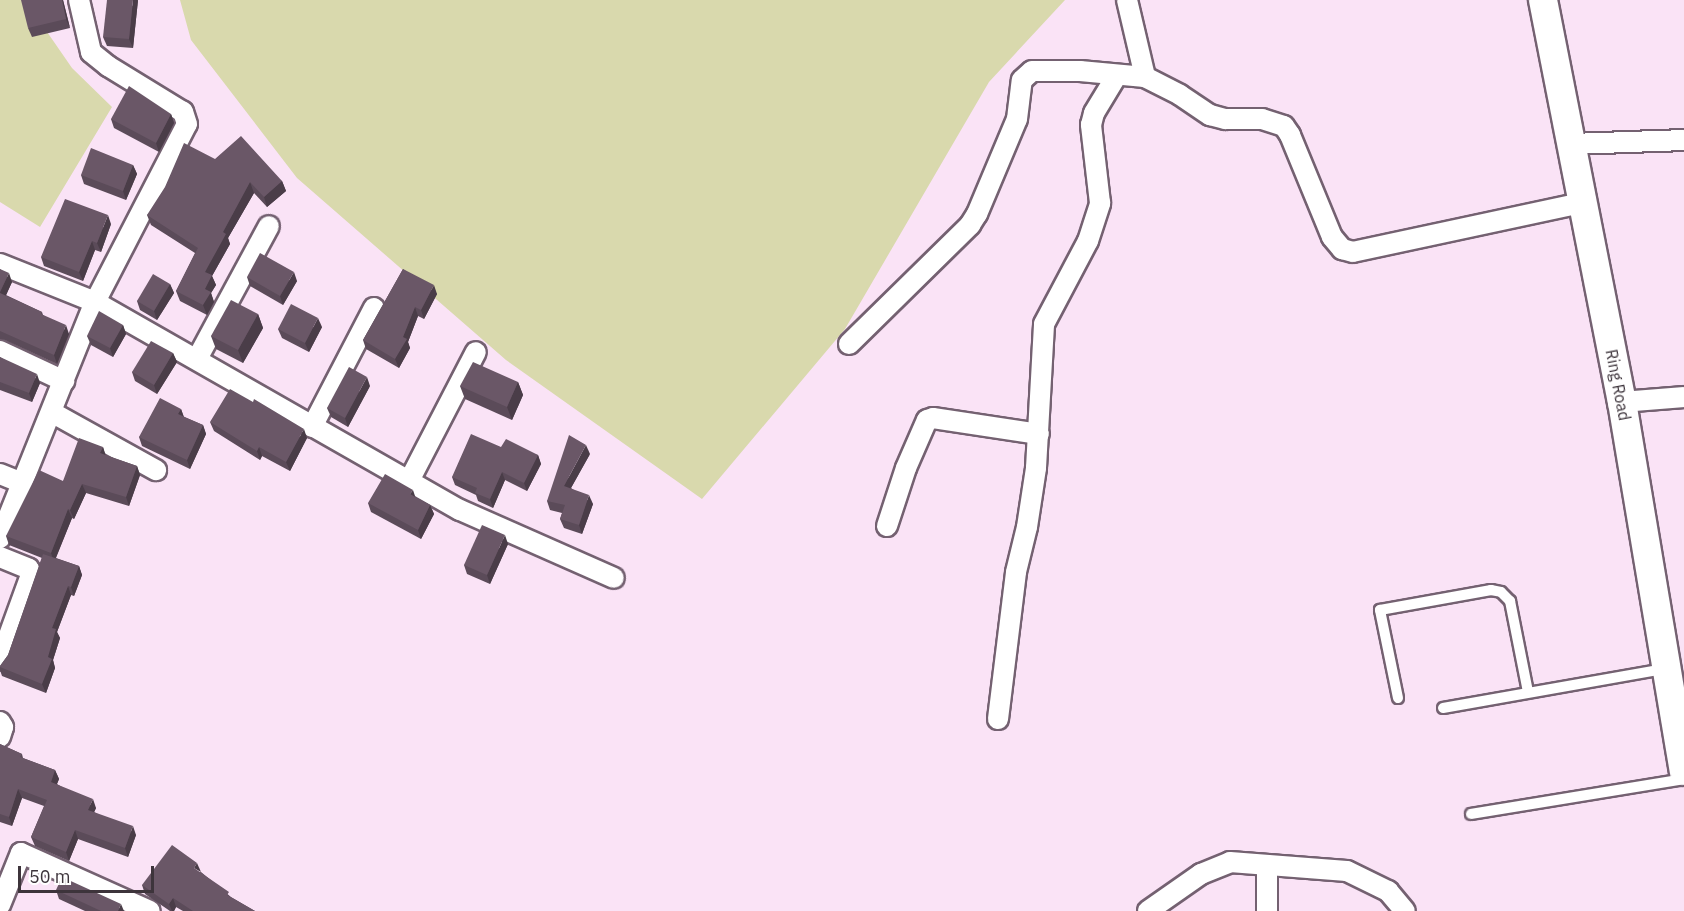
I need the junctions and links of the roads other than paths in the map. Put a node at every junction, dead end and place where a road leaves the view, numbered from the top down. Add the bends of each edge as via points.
1 (79, 0) edge
2 (1127, 0) edge
3 (1543, 0) edge
4 (1118, 75) junction
5 (1145, 77) junction
6 (1684, 140) edge
7 (1571, 144) junction
8 (1581, 203) junction
9 (269, 226) dead end
10 (0, 264) edge
11 (95, 302) junction
12 (374, 308) dead end
13 (849, 344) dead end
14 (0, 351) edge
15 (476, 352) dead end
16 (197, 359) junction
17 (64, 381) junction
18 (1684, 397) edge
19 (1622, 402) junction
20 (52, 413) junction
21 (312, 427) junction
22 (1039, 434) junction
23 (156, 470) dead end
24 (0, 474) edge
25 (409, 481) junction
26 (22, 483) junction
27 (887, 526) dead end
28 (0, 538) edge
29 (0, 557) edge
30 (614, 578) dead end
31 (2, 650) edge
32 (1665, 669) junction
33 (1528, 692) junction
34 (1398, 698) dead end
35 (1443, 708) dead end
36 (998, 719) dead end
37 (0, 722) edge
38 (0, 737) edge
39 (1683, 756) edge
40 (1684, 779) edge
41 (1471, 814) dead end
42 (1267, 865) junction
43 (0, 905) edge
44 (150, 911) edge
45 (1148, 911) edge
46 (1267, 911) edge
47 (1405, 911) edge

1 - 11 street via 91,52 183,112 188,124
2 - 5 street
3 - 7 street, Ring Road
4 - 5 street
4 - 13 street via 1032,71 1024,76 1017,119 973,220
4 - 22 street via 1094,113 1091,125 1100,203 1088,241 1044,324
5 - 8 street via 1210,115 1262,119 1284,126 1332,237 1342,249 1353,252
6 - 7 street
7 - 8 street, Ring Road
8 - 19 street, Ring Road
9 - 16 street
10 - 11 street
11 - 16 street
11 - 17 street
12 - 21 street
14 - 17 street
15 - 25 street
16 - 21 street
17 - 20 street
18 - 19 street
19 - 32 street, Ring Road
20 - 23 street
20 - 26 street
21 - 25 street
22 - 27 street via 927,420
22 - 36 street via 1027,527 1016,572
24 - 26 street
25 - 30 street via 460,510
26 - 28 street
29 - 31 street via 29,570 31,575
32 - 33 lane
32 - 39 street, Ring Road
33 - 34 lane via 1510,601 1501,592 1491,590 1380,610
33 - 35 lane
37 - 38 street
40 - 41 lane
42 - 45 street via 1220,865
42 - 46 street
42 - 47 street via 1347,871 1388,891
43 - 44 street via 21,853

